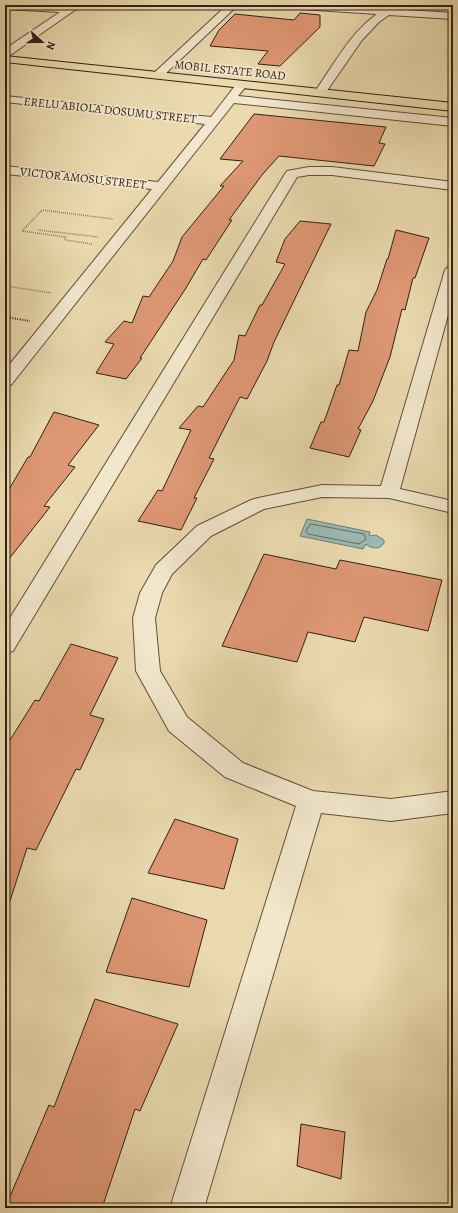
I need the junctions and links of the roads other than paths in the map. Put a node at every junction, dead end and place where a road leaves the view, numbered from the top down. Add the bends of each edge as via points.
1 (234, 5) edge
2 (285, 5) edge
3 (5, 6) edge
4 (74, 8) edge
5 (385, 13) junction
6 (453, 16) edge
7 (5, 54) edge
8 (5, 59) edge
9 (158, 75) junction
10 (242, 84) junction
11 (320, 93) junction
12 (5, 99) edge
13 (230, 100) junction
14 (453, 107) edge
15 (214, 120) junction
16 (453, 122) edge
17 (5, 170) edge
18 (161, 186) junction
19 (453, 186) edge
20 (453, 270) edge
21 (5, 381) edge
22 (389, 492) junction
23 (453, 507) edge
24 (5, 645) edge
25 (311, 801) junction
26 (453, 802) edge
27 (188, 1208) edge

1 - 9 street
2 - 5 street
3 - 4 street
4 - 7 street
5 - 6 street
5 - 11 street via 357,39
8 - 9 main road, MOBIL ESTATE ROAD
9 - 10 main road, MOBIL ESTATE ROAD
10 - 11 main road, MOBIL ESTATE ROAD
10 - 13 street
11 - 14 main road, MOBIL ESTATE ROAD
12 - 15 street, ERELU ABIOLA DOSUMU STREET
13 - 15 street
13 - 16 street
15 - 18 street
17 - 18 street, VICTOR AMOSU STREET
18 - 21 street
19 - 24 street via 332,171 292,174
20 - 22 street
22 - 23 street
22 - 25 street via 322,491 258,504 204,531 164,570 151,593 144,618 148,671 178,724 234,770
25 - 26 street via 391,810
25 - 27 street

